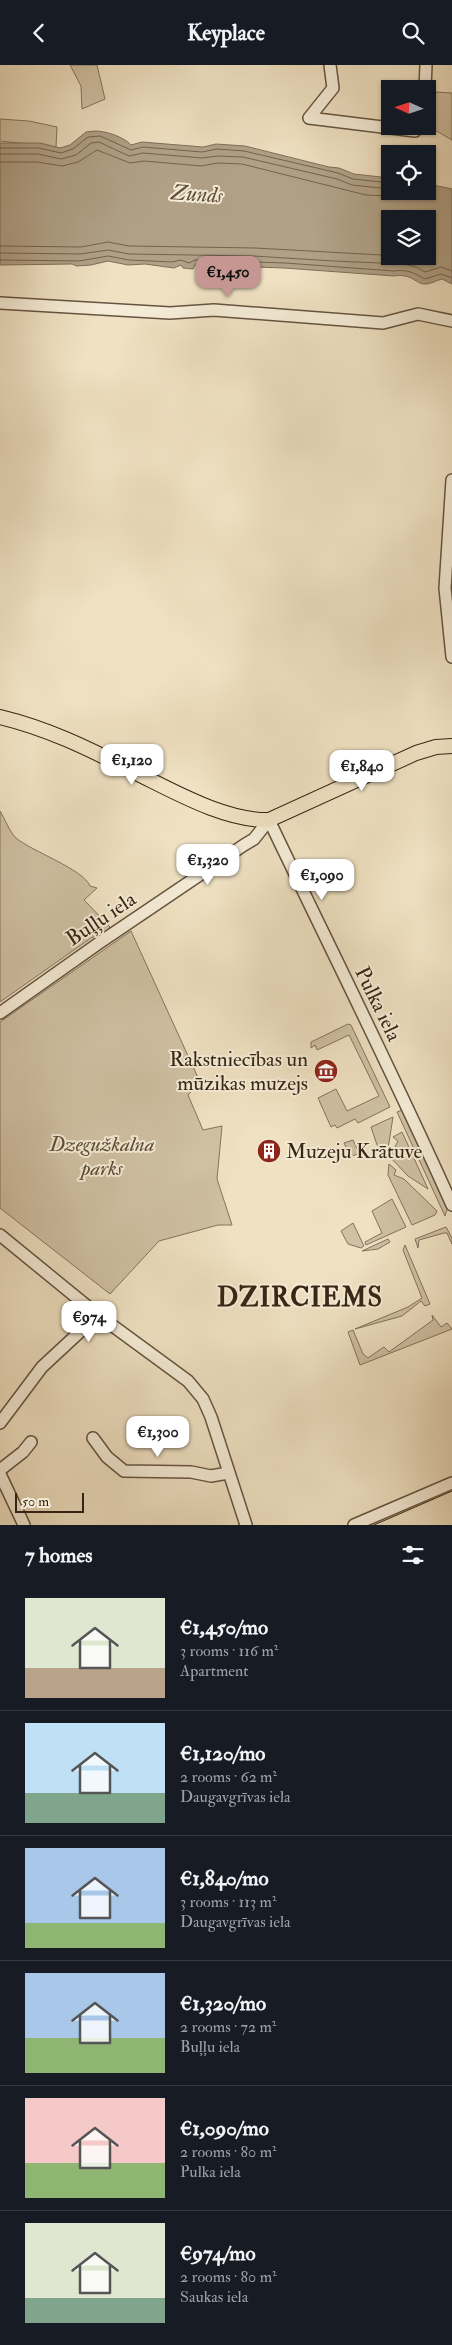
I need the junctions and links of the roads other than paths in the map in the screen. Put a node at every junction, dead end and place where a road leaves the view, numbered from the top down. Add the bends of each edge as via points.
1 (330, 65) edge
2 (426, 65) edge
3 (425, 80) edge
4 (381, 125) edge
5 (0, 303) edge
6 (452, 321) edge
7 (452, 480) edge
8 (452, 657) edge
9 (0, 717) edge
10 (452, 747) edge
11 (269, 820) junction
12 (0, 1013) edge
13 (452, 1205) edge
14 (0, 1235) edge
15 (98, 1315) junction
16 (0, 1423) edge
17 (93, 1438) dead end
18 (31, 1442) dead end
19 (0, 1470) edge
20 (228, 1473) junction
21 (0, 1474) edge
22 (452, 1483) edge
23 (24, 1525) edge
24 (246, 1525) edge
25 (354, 1525) edge

1 - 4 street via 333,88 309,118
2 - 3 street
5 - 6 street via 170,313 214,310 383,323 418,315
7 - 8 street via 445,589
9 - 11 main road via 47,730 203,804 247,818
10 - 11 main road via 430,748 392,763
11 - 12 street, Buļļu iela via 249,842
11 - 13 street, Pulka iela via 407,1103
14 - 15 street
15 - 16 street via 42,1367
15 - 20 street via 196,1390 211,1417
17 - 20 street via 106,1457 124,1471 212,1476
18 - 19 street
20 - 24 street
21 - 23 street
22 - 25 street

